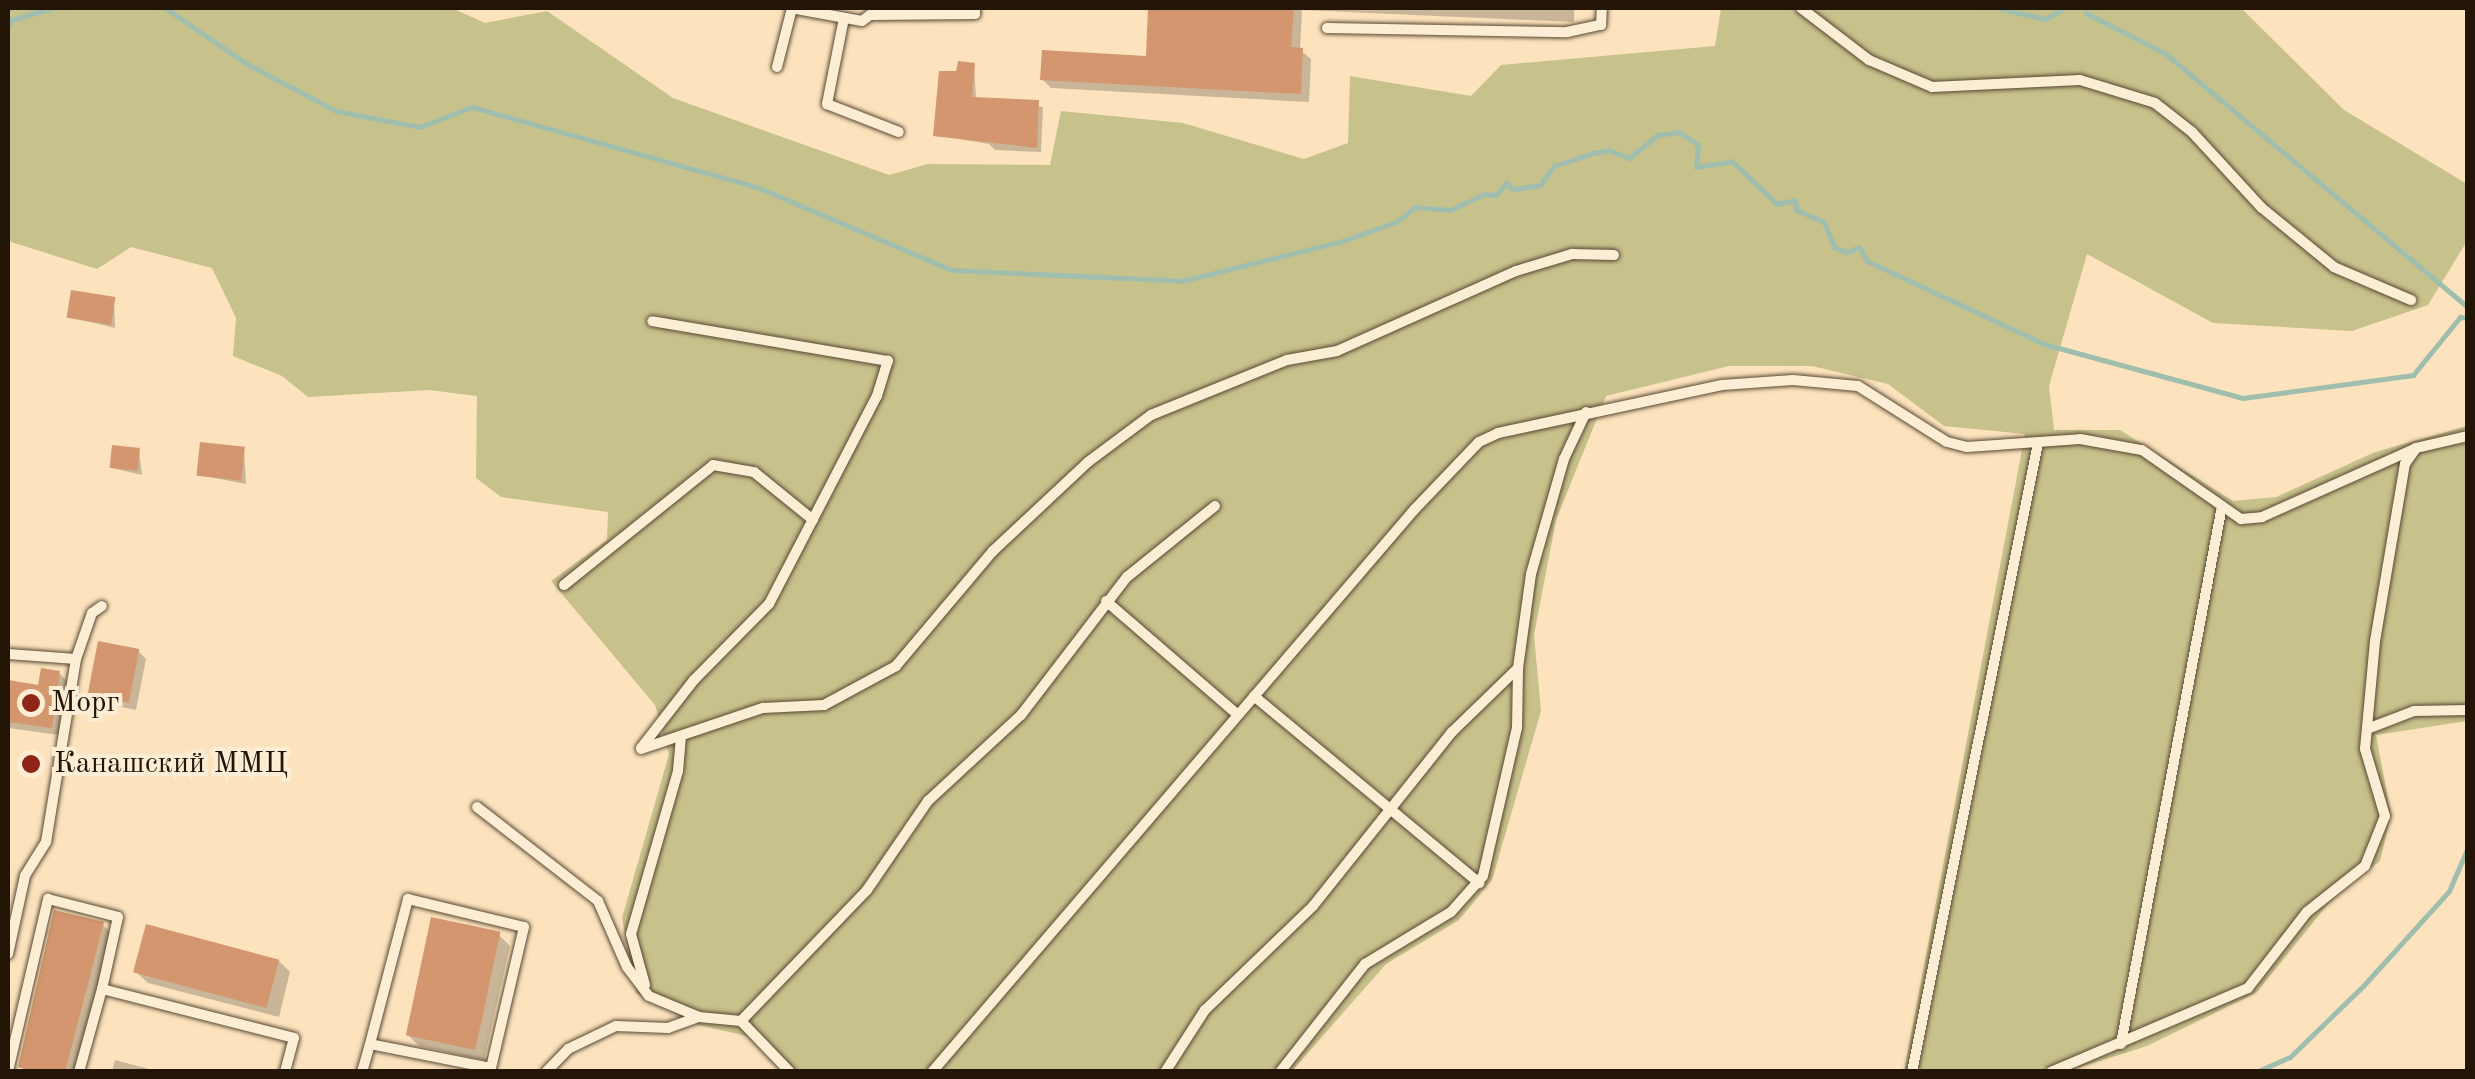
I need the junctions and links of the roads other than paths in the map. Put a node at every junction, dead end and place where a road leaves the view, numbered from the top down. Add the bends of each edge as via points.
1 (974, 8) edge
2 (1602, 8) edge
3 (1802, 8) edge
4 (791, 10) edge
5 (870, 11) edge
6 (844, 18) junction
7 (1327, 28) dead end
8 (778, 67) dead end
9 (899, 132) dead end
10 (1614, 255) dead end
11 (2411, 300) dead end
12 (652, 321) dead end
13 (1586, 412) junction
14 (2468, 436) edge
15 (2038, 443) junction
16 (2416, 448) junction
17 (1215, 506) dead end
18 (2221, 511) junction
19 (813, 520) junction
20 (564, 585) dead end
21 (1106, 601) junction
22 (102, 606) dead end
23 (8, 654) edge
24 (76, 659) junction
25 (1518, 668) junction
26 (1254, 696) junction
27 (2468, 710) edge
28 (1238, 715) junction
29 (2367, 728) junction
30 (681, 736) junction
31 (478, 807) dead end
32 (1389, 810) junction
33 (1479, 883) junction
34 (8, 954) edge
35 (102, 989) junction
36 (649, 996) junction
37 (700, 1017) junction
38 (742, 1022) junction
39 (370, 1044) junction
40 (2121, 1044) junction
41 (8, 1071) edge
42 (79, 1072) edge
43 (286, 1072) edge
44 (362, 1072) edge
45 (546, 1072) edge
46 (790, 1072) edge
47 (932, 1072) edge
48 (1165, 1072) edge
49 (1280, 1072) edge
50 (1912, 1072) edge
51 (2051, 1072) edge

1 - 5 lane via 975,14
2 - 7 lane via 1602,25 1568,32
3 - 11 lane via 1869,60 1932,86 2080,80 2155,103 2192,132 2262,208 2334,267
4 - 6 lane
4 - 8 lane
5 - 6 lane
6 - 9 lane via 827,104
10 - 30 lane via 1572,254 1516,271 1337,351 1287,360 1151,415 1088,462 993,551 896,666 824,705 763,708
12 - 19 lane via 888,360
13 - 15 lane via 1722,385 1793,380 1858,386 1948,442 1982,448
13 - 25 lane via 1546,517
13 - 26 lane via 1536,420 1479,442
14 - 16 lane
15 - 18 lane via 2080,440 2142,450
15 - 50 lane
16 - 18 lane via 2262,516 2241,519
16 - 29 lane via 2402,484
17 - 21 lane via 1172,536
18 - 40 lane
19 - 20 lane via 754,472 713,465
19 - 30 lane via 769,604 694,680 641,749
21 - 28 lane
21 - 38 lane via 1022,715 928,801 867,890
22 - 24 lane via 92,613
23 - 24 lane
24 - 34 lane via 46,842 25,876
25 - 32 lane via 1476,704
25 - 33 lane via 1517,728
26 - 28 lane
26 - 32 lane
27 - 29 lane via 2414,711
28 - 47 lane
29 - 40 lane via 2370,775 2384,816 2365,866 2307,912 2248,988
30 - 36 lane via 678,771 632,934
31 - 36 lane via 598,901 627,967
32 - 33 lane
32 - 48 lane via 1314,906 1205,1010
33 - 49 lane via 1451,912 1364,964
35 - 41 lane via 118,917 48,898
35 - 42 lane
35 - 43 lane via 294,1038
36 - 37 lane
37 - 38 lane
37 - 45 lane via 668,1028 616,1026 568,1049
38 - 46 lane
39 - 39 lane via 408,899 524,927 491,1068
39 - 44 lane
40 - 51 lane

